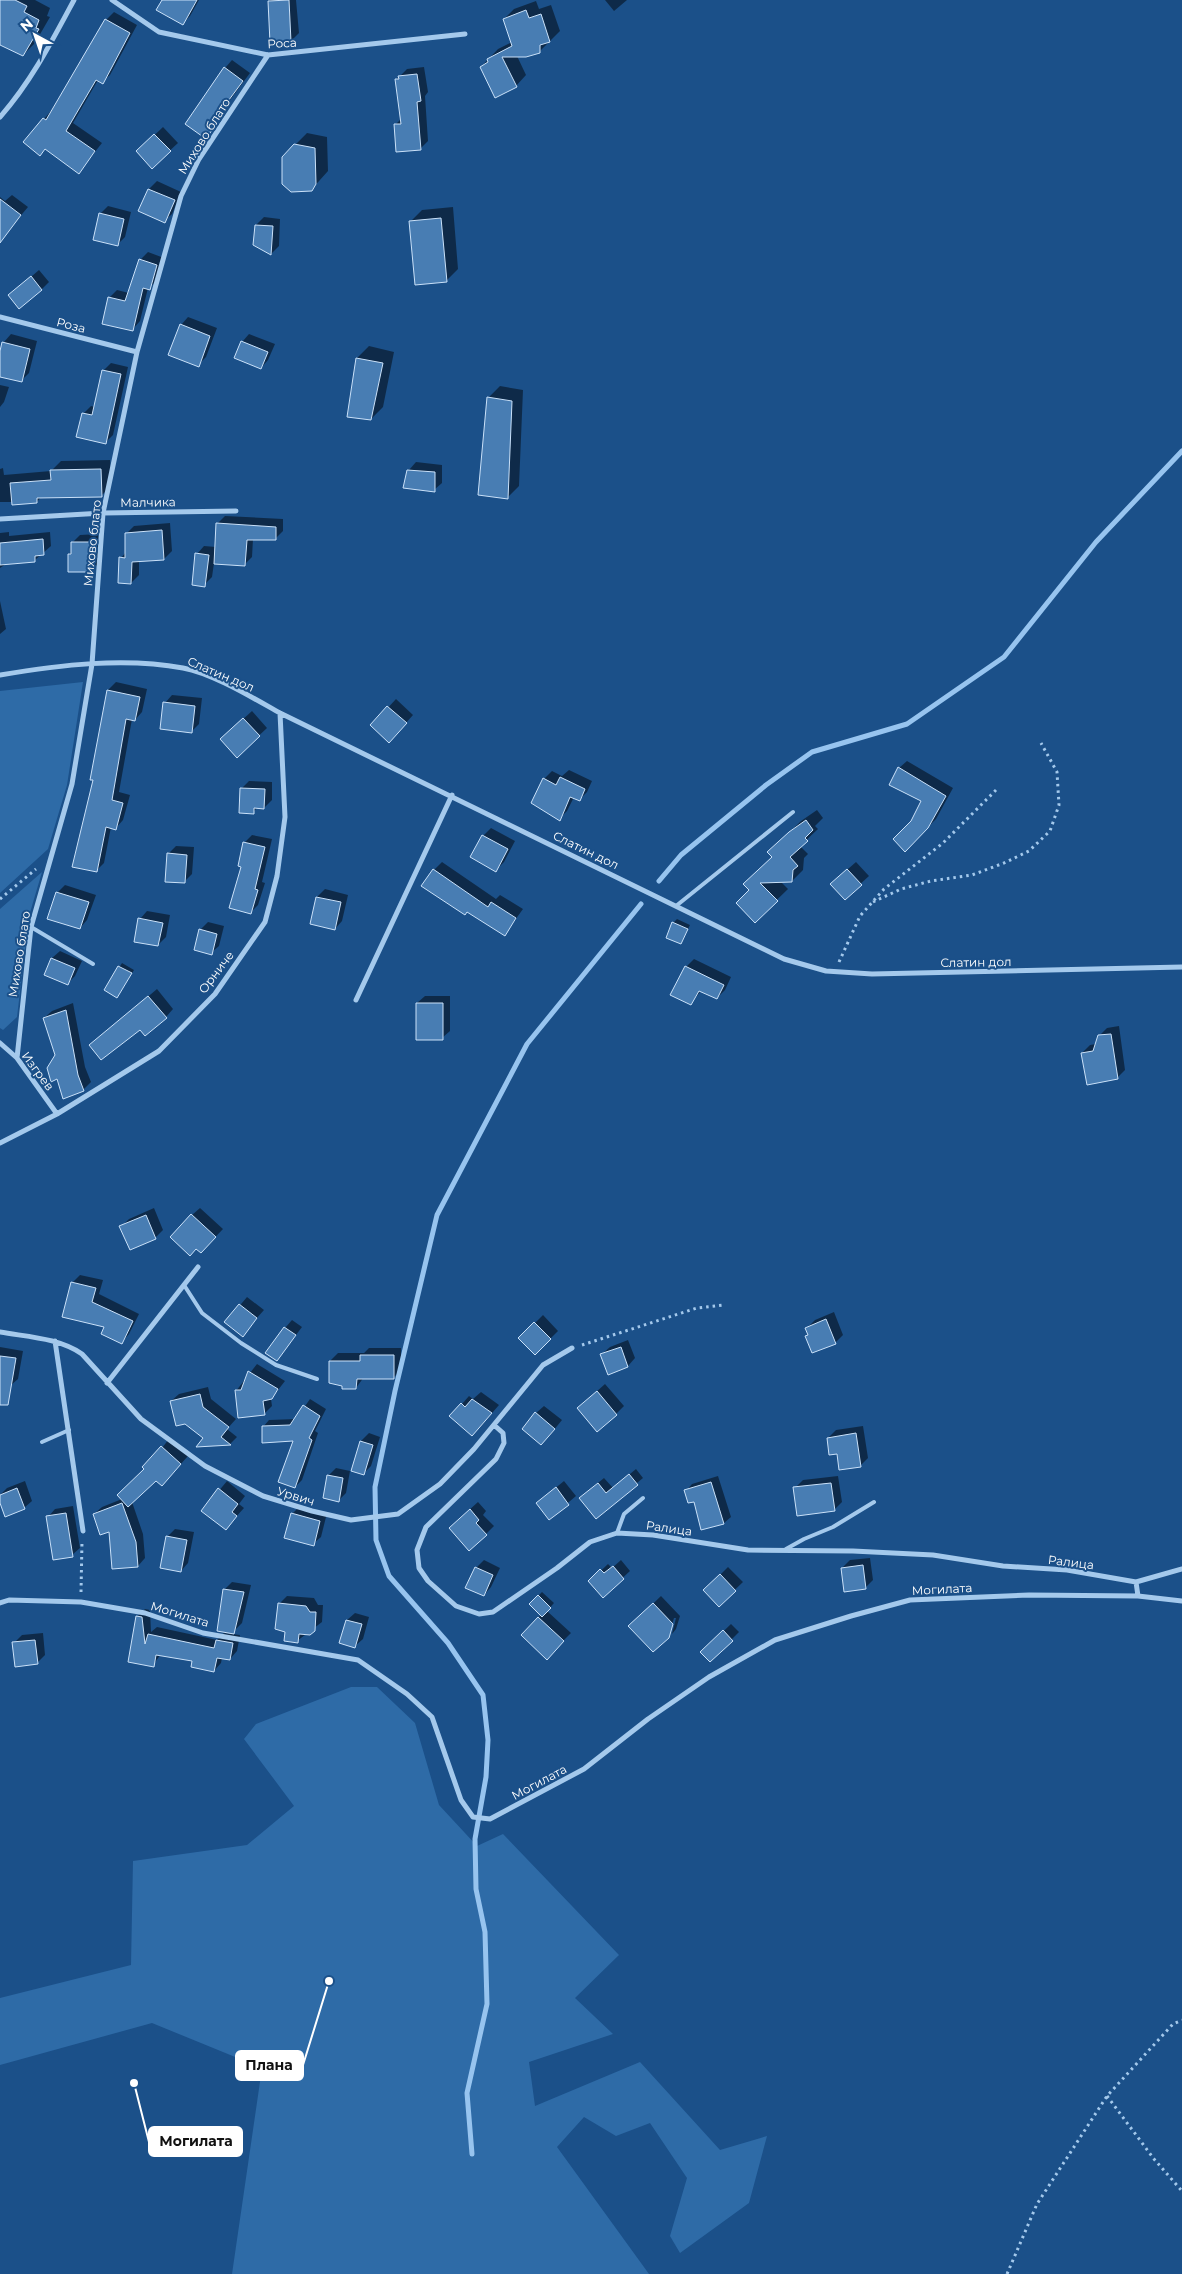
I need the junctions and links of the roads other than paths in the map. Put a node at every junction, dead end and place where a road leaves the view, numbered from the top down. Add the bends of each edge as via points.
1 (74, 0) edge
2 (112, 0) edge
3 (465, 34) dead end
4 (268, 55) junction
5 (0, 117) edge
6 (0, 317) edge
7 (137, 352) junction
8 (236, 511) dead end
9 (103, 513) junction
10 (0, 519) edge
11 (92, 664) junction
12 (0, 675) edge
13 (280, 713) junction
14 (452, 795) junction
15 (793, 812) dead end
16 (676, 906) junction
17 (32, 927) junction
18 (92, 964) dead end
19 (1182, 967) edge
20 (356, 1000) dead end
21 (0, 1043) edge
22 (17, 1058) junction
23 (58, 1114) junction
24 (0, 1142) edge
25 (198, 1267) dead end
26 (184, 1285) junction
27 (0, 1332) edge
28 (55, 1342) junction
29 (572, 1348) road end
30 (317, 1379) dead end
31 (107, 1383) junction
32 (494, 1425) junction
33 (69, 1430) junction
34 (42, 1442) dead end
35 (643, 1498) dead end
36 (874, 1502) dead end
37 (83, 1531) road end
38 (617, 1533) junction
39 (784, 1551) junction
40 (1182, 1569) edge
41 (1136, 1582) junction
42 (1138, 1596) junction
43 (1182, 1601) edge
44 (0, 1603) edge

1 - 5 street via 37,68
2 - 4 street, Роса via 159,32
3 - 4 street, Роса
4 - 7 street, Михово блато via 199,159 180,196
6 - 7 street, Роза
7 - 9 street, Михово блато
8 - 9 street, Малчика
9 - 10 street, Малчика
9 - 11 street, Михово блато
11 - 12 street, Слатин дол
11 - 13 street, Слатин дол via 130,662 184,668 234,688
11 - 17 street, Михово блато via 72,784
13 - 14 street, Слатин дол
13 - 23 street, Орниче via 285,817 277,876 265,922 215,994 159,1052
14 - 16 street, Слатин дол
14 - 20 street
15 - 16 lane
16 - 19 street, Слатин дол via 784,959 834,971 872,974
17 - 18 lane
17 - 22 street, Михово блато
21 - 22 street, Изгрев
22 - 23 street, Изгрев
23 - 24 street, Орниче
25 - 26 street
26 - 30 lane via 202,1313 241,1343 276,1365
26 - 31 street
27 - 28 street, Урвич
28 - 31 street, Урвич via 82,1354
28 - 33 street
29 - 32 street, Урвич via 543,1365
31 - 32 street, Урвич via 141,1419 204,1466 263,1496 351,1520 398,1514 440,1484
32 - 38 street, Ралица via 503,1432 504,1438 496,1459 426,1527 417,1550 419,1568 428,1582 456,1606 479,1614 493,1612 590,1542
33 - 34 lane
33 - 37 street
35 - 38 lane via 624,1514
36 - 39 lane
38 - 39 street, Ралица via 653,1535 748,1550
39 - 41 street, Ралица via 933,1555 1003,1566 1067,1570
40 - 41 street
41 - 42 street
42 - 43 street, Могилата
42 - 44 street, Могилата via 1029,1595 910,1600 775,1640 709,1677 584,1769 490,1819 473,1817 461,1800 432,1717 407,1694 358,1660 203,1633 144,1613 81,1602 9,1600

